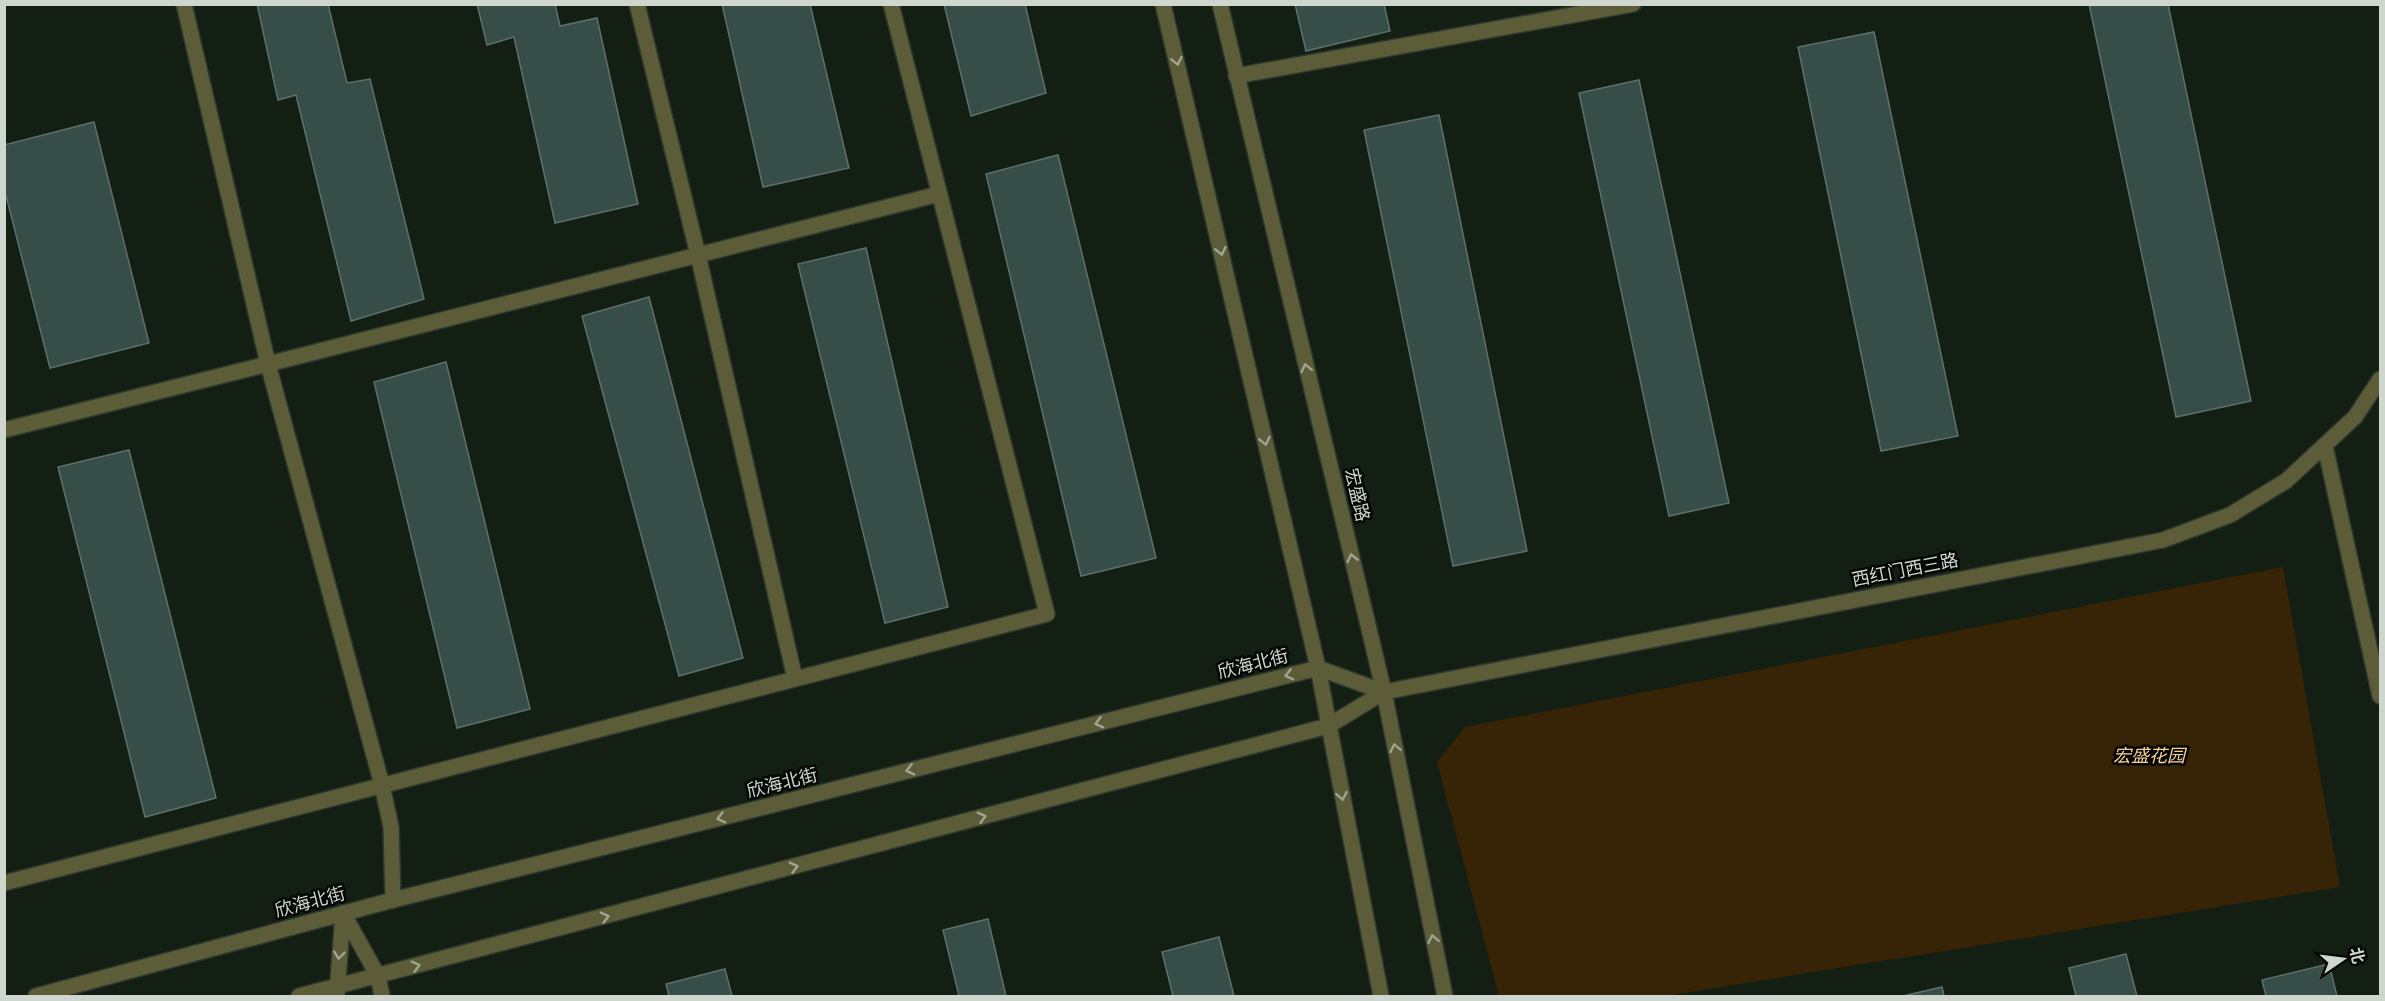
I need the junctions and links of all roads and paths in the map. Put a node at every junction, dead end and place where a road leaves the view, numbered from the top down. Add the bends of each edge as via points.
1 (184, 4) edge
2 (637, 4) edge
3 (891, 4) edge
4 (1163, 4) edge
5 (1220, 4) edge
6 (1634, 4) edge
7 (1236, 76) junction
8 (939, 194) junction
9 (698, 255) junction
10 (268, 364) junction
11 (2380, 379) edge
12 (4, 430) edge
13 (2325, 446) junction
14 (1318, 668) junction
15 (795, 679) junction
16 (1384, 692) junction
17 (2380, 696) edge
18 (1328, 726) junction
19 (382, 785) junction
20 (4, 883) edge
21 (393, 900) junction
22 (343, 913) junction
23 (378, 976) junction
24 (337, 992) edge
25 (36, 996) edge
26 (299, 996) edge
27 (382, 996) edge
28 (1382, 996) edge
29 (1445, 996) edge

1 - 10 street
2 - 9 street
3 - 8 street
4 -> 14 street
5 - 7 street, 宏盛路
6 - 7 street
16 -> 7 street, 宏盛路
8 - 9 street
8 - 15 street via 1047,614
9 - 10 street
9 - 15 street
10 - 12 street
10 - 19 street
11 - 13 street, 西红门西三路 via 2355,417
13 - 16 street, 西红门西三路 via 2286,481 2229,515 2163,540
13 - 17 street
14 - 16 street
14 - 18 street
14 -> 21 street, 欣海北街
15 - 19 street
16 - 18 street
29 -> 16 street, 宏盛路
23 -> 18 street
18 -> 28 street
19 - 20 street
19 - 21 street via 391,827
21 - 22 street, 欣海北街
22 - 23 street
22 -> 24 street
22 - 25 street, 欣海北街
23 - 24 street
23 - 27 street
24 - 26 street

